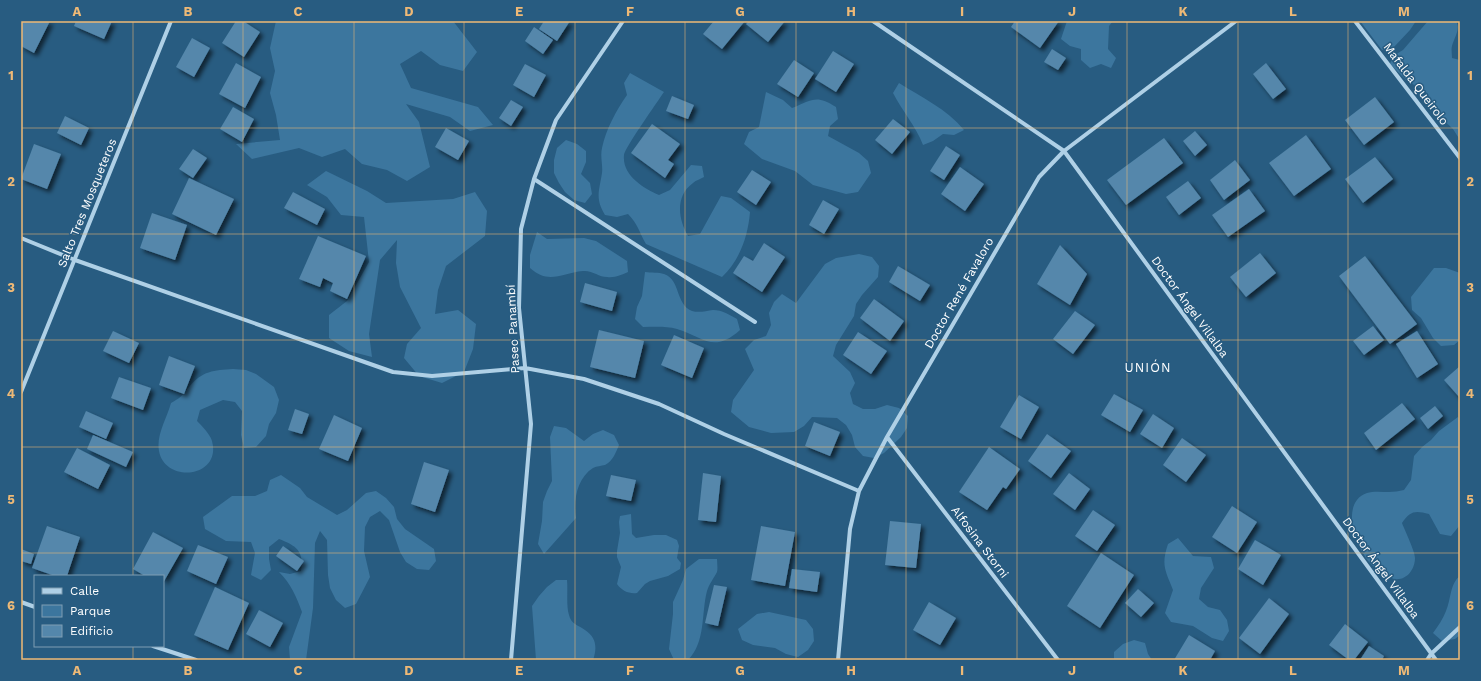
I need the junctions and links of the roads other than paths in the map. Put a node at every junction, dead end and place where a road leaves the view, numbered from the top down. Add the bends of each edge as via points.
1 (171, 21) edge
2 (622, 21) edge
3 (874, 21) edge
4 (1236, 21) edge
5 (1355, 21) edge
6 (1064, 151) junction
7 (1460, 158) edge
8 (534, 179) junction
9 (21, 238) edge
10 (75, 260) junction
11 (755, 322) dead end
12 (524, 368) junction
13 (21, 392) edge
14 (887, 436) junction
15 (859, 491) junction
16 (21, 602) edge
17 (34, 607) edge
18 (1460, 627) edge
19 (156, 647) edge
20 (1431, 654) junction
21 (196, 660) edge
22 (511, 660) edge
23 (838, 660) edge
24 (1058, 660) edge
25 (1427, 660) edge
26 (1436, 660) edge

1 - 10 street, Salto Tres Mosqueteros
2 - 8 street, Paseo Panambí via 556,120
3 - 6 street, Doctor Ángel Villalba
4 - 6 street, Doctor René Favaloro
5 - 7 street, Mafalda Queirolo
6 - 14 street, Doctor René Favaloro via 1039,177
6 - 20 street, Doctor Ángel Villalba
8 - 11 street
8 - 12 street, Paseo Panambí via 520,229 519,308
9 - 10 street
10 - 12 street via 393,372 432,376
10 - 13 street, Salto Tres Mosqueteros
12 - 15 street via 584,379 659,404
12 - 22 street, Paseo Panambí via 531,424
14 - 15 street, Doctor René Favaloro
14 - 24 street, Alfosina Storni
15 - 23 street, Doctor René Favaloro via 850,529
16 - 17 street
18 - 20 street
19 - 21 street
20 - 25 street
20 - 26 street, Doctor Ángel Villalba

